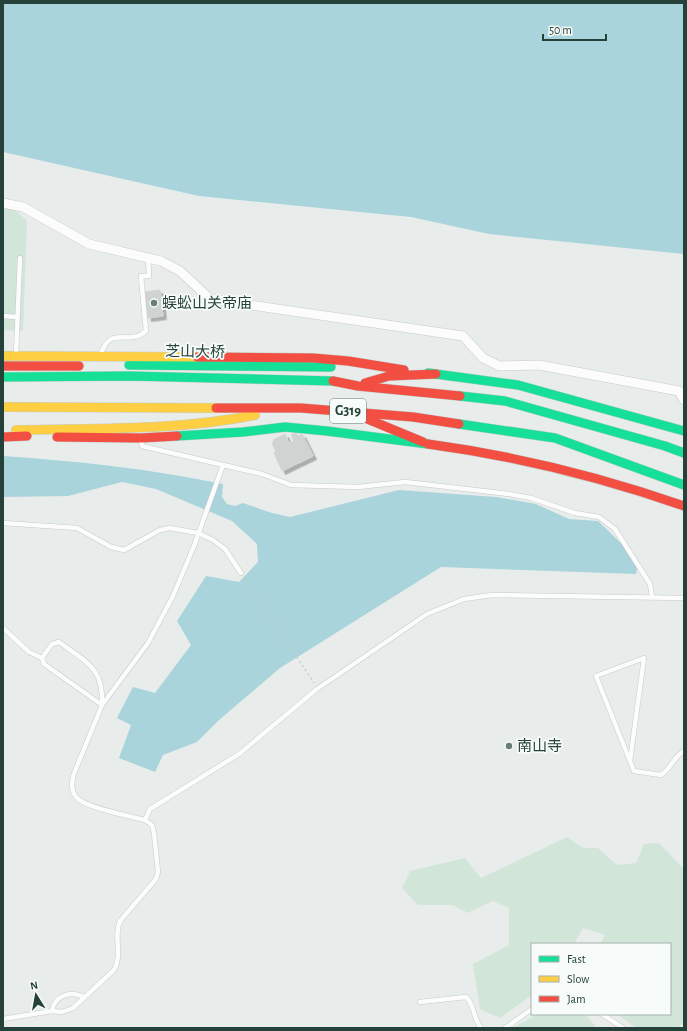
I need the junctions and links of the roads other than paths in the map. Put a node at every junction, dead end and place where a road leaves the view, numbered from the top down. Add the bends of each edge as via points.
1 (3, 203) edge
2 (20, 258) dead end
3 (148, 258) junction
4 (3, 316) edge
5 (17, 317) junction
6 (3, 356) edge
7 (16, 356) junction
8 (100, 357) junction
9 (3, 366) edge
10 (499, 366) junction
11 (289, 367) junction
12 (387, 368) junction
13 (436, 374) junction
14 (3, 377) edge
15 (330, 380) junction
16 (502, 383) junction
17 (358, 386) junction
18 (684, 400) edge
19 (3, 407) edge
20 (273, 408) junction
21 (348, 411) junction
22 (3, 430) edge
23 (684, 431) edge
24 (3, 437) edge
25 (141, 438) junction
26 (423, 442) junction
27 (684, 453) edge
28 (223, 465) junction
29 (684, 485) edge
30 (684, 506) edge
31 (3, 523) edge
32 (198, 533) junction
33 (241, 573) road end
34 (652, 597) junction
35 (684, 598) edge
36 (3, 628) edge
37 (42, 658) junction
38 (102, 705) junction
39 (684, 751) edge
40 (630, 761) junction
41 (144, 820) junction
42 (84, 997) junction
43 (420, 1002) dead end
44 (531, 1010) edge
45 (52, 1011) junction
46 (604, 1015) edge
47 (3, 1019) edge
48 (481, 1028) edge
49 (505, 1028) edge
50 (623, 1028) edge

1 - 3 street via 23,207 89,244
2 - 5 lane
3 - 8 lane via 149,276 141,276 146,331 139,337 110,338 104,344
3 - 10 street via 161,261 180,271 210,299 463,336 483,358
4 - 5 lane
5 - 7 lane
6 - 7 main road
7 - 8 main road
8 - 12 main road via 313,358
9 - 11 main road, 芝山大桥
10 - 16 street
10 - 18 street via 539,365 679,391
11 - 12 main road, 芝山大桥
11 - 15 main road
12 - 13 main road
13 - 16 main road
13 - 17 main road via 389,376
14 - 15 main road, G319 via 129,376
15 - 17 main road, G319
16 - 23 main road via 518,385
17 - 27 main road, G319 via 504,400
19 - 20 main road, G319
20 - 21 main road, G319
20 - 22 main road via 251,417 184,426
21 - 26 main road
21 - 29 main road, G319 via 413,417 555,438
24 - 25 main road
25 - 26 main road via 243,432 255,429 304,428
25 - 28 lane via 142,446
26 - 30 main road via 564,469
28 - 32 lane
28 - 34 lane via 262,474 291,485 358,487 405,482 509,494 531,498 575,513 599,517 615,529 650,584
31 - 32 lane via 77,528 111,547 124,550 160,530 170,528
32 - 33 lane via 213,540 225,550
32 - 38 lane via 173,596 148,643
34 - 35 lane
34 - 41 lane via 492,595 464,599 426,614 317,689 239,754 150,809
36 - 37 lane via 29,652
37 - 38 lane via 44,664
37 - 38 lane via 52,644 59,642 97,671 103,694
38 - 41 lane via 73,776 72,787 76,797 84,804
39 - 40 lane via 671,762 668,771 661,775 634,771
40 - 40 lane via 596,676 644,658 643,665
41 - 42 lane via 152,825 154,833 158,864 156,878 120,921 117,929 118,962 114,970
42 - 45 lane via 73,1008 62,1012
42 - 45 lane via 74,994 59,997 53,1003
43 - 48 lane via 466,997 471,1002 475,1020
44 - 49 lane
45 - 47 lane
46 - 50 lane

